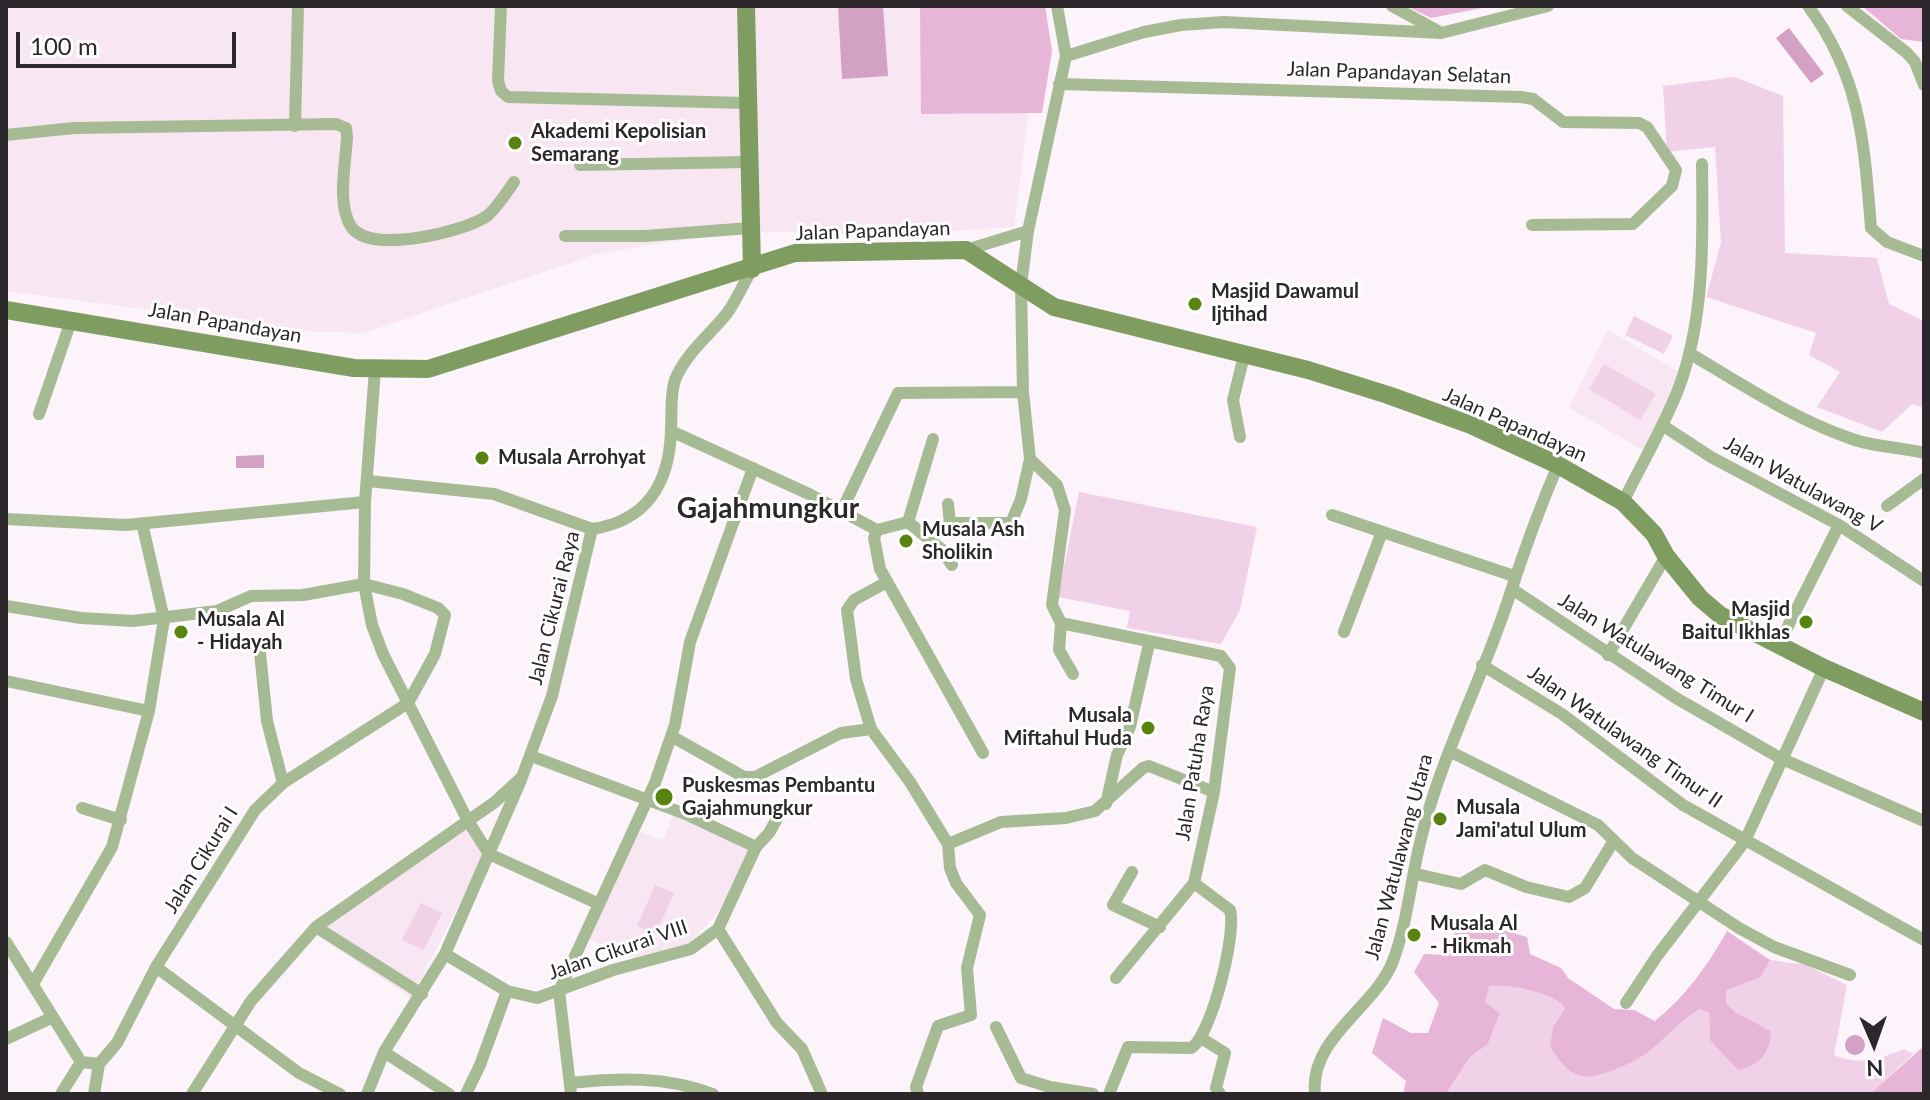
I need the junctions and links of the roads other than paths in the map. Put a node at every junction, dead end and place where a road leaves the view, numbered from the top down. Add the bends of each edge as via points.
1 (298, 6) edge
2 (501, 6) edge
3 (746, 6) edge
4 (1057, 6) edge
5 (1392, 6) edge
6 (1548, 6) edge
7 (1808, 6) edge
8 (1847, 6) edge
9 (1441, 33) junction
10 (1066, 56) junction
11 (1919, 60) edge
12 (1059, 84) junction
13 (1924, 85) edge
14 (747, 103) junction
15 (295, 126) junction
16 (6, 135) edge
17 (749, 162) junction
18 (1702, 164) dead end
19 (580, 165) dead end
20 (514, 182) dead end
21 (1532, 225) dead end
22 (750, 228) junction
23 (1028, 231) junction
24 (565, 236) dead end
25 (966, 250) junction
26 (1924, 256) edge
27 (752, 269) junction
28 (1021, 285) junction
29 (6, 310) edge
30 (72, 318) junction
31 (1689, 353) junction
32 (1244, 356) junction
33 (375, 370) junction
34 (1023, 392) junction
35 (39, 414) dead end
36 (1662, 425) junction
37 (671, 431) junction
38 (1240, 437) dead end
39 (933, 439) dead end
40 (1924, 453) edge
41 (1030, 459) junction
42 (1558, 465) junction
43 (753, 468) junction
44 (1924, 479) edge
45 (368, 481) junction
46 (365, 502) junction
47 (1623, 502) junction
48 (948, 504) dead end
49 (1887, 506) dead end
50 (842, 510) junction
51 (1332, 515) dead end
52 (6, 519) edge
53 (908, 522) junction
54 (142, 523) junction
55 (1839, 525) junction
56 (592, 529) junction
57 (877, 530) junction
58 (1382, 532) junction
59 (1666, 556) junction
60 (952, 565) dead end
61 (1924, 581) edge
62 (887, 582) junction
63 (1513, 583) junction
64 (364, 584) junction
65 (6, 606) edge
66 (164, 619) junction
67 (1061, 623) junction
68 (1344, 632) dead end
69 (259, 643) dead end
70 (1149, 644) junction
71 (1779, 644) junction
72 (1608, 655) junction
73 (1482, 665) junction
74 (1824, 668) junction
75 (1073, 674) dead end
76 (6, 681) edge
77 (408, 703) junction
78 (149, 711) junction
79 (1924, 712) edge
80 (871, 729) junction
81 (671, 736) junction
82 (1449, 751) junction
83 (983, 753) dead end
84 (531, 756) junction
85 (1780, 758) junction
86 (522, 777) junction
87 (283, 783) junction
88 (1214, 792) junction
89 (647, 800) junction
90 (1106, 804) junction
91 (784, 806) dead end
92 (82, 808) dead end
93 (121, 820) junction
94 (468, 821) junction
95 (1924, 821) edge
96 (1745, 841) junction
97 (1613, 842) junction
98 (948, 844) junction
99 (756, 847) junction
100 (489, 854) junction
101 (1132, 872) dead end
102 (1416, 874) junction
103 (1194, 883) junction
104 (1697, 902) junction
105 (599, 904) junction
106 (316, 927) junction
107 (1160, 927) junction
108 (718, 929) junction
109 (1924, 940) edge
110 (6, 942) edge
111 (445, 954) junction
112 (156, 967) junction
113 (1850, 975) dead end
114 (1116, 978) dead end
115 (33, 984) junction
116 (507, 991) junction
117 (559, 991) junction
118 (422, 994) junction
119 (1626, 1003) dead end
120 (53, 1017) junction
121 (234, 1027) junction
122 (996, 1027) dead end
123 (1201, 1038) junction
124 (6, 1039) edge
125 (384, 1052) junction
126 (81, 1062) junction
127 (99, 1064) junction
128 (571, 1088) edge
129 (1050, 1090) edge
130 (821, 1092) dead end
131 (61, 1094) edge
132 (94, 1094) edge
133 (192, 1094) edge
134 (340, 1094) edge
135 (367, 1094) edge
136 (449, 1094) edge
137 (466, 1094) edge
138 (713, 1094) edge
139 (918, 1094) edge
140 (1093, 1094) edge
141 (1109, 1094) edge
142 (1220, 1094) edge
143 (1315, 1094) edge

1 - 15 street
2 - 14 street via 498,81 508,97
3 - 14 main road
4 - 10 street
5 - 9 street
6 - 9 street
7 - 26 street via 1839,51 1863,130 1871,228 1887,242
8 - 11 street
9 - 10 street via 1224,22 1144,32
10 - 12 street
11 - 13 street
12 - 21 street, Jalan Papandayan Selatan via 1521,97 1533,99 1563,122 1639,123 1676,170 1672,186 1633,224
12 - 23 street
14 - 17 main road
15 - 16 street via 74,128
15 - 20 street via 346,128 344,209 354,231 363,237 396,240 456,231 488,215
17 - 19 street
17 - 22 main road
18 - 31 street via 1703,256
22 - 24 street
22 - 27 main road
23 - 25 street
23 - 28 street
25 - 27 main road, Jalan Papandayan via 795,253
25 - 28 main road, Jalan Papandayan
27 - 33 main road, Jalan Papandayan via 428,369
27 - 37 street, Jalan Cikurai Raya via 730,309 684,362 675,382
28 - 32 main road, Jalan Papandayan via 1054,307
28 - 34 street
29 - 30 main road, Jalan Papandayan
30 - 33 main road, Jalan Papandayan
30 - 35 street
31 - 36 street
31 - 40 street via 1783,409 1854,440
32 - 38 street via 1233,400
32 - 42 main road, Jalan Papandayan via 1388,395
33 - 45 street
34 - 41 street
34 - 50 street via 898,393
36 - 47 street
36 - 55 street, Jalan Watulawang V
37 - 43 street
37 - 56 street, Jalan Cikurai Raya via 669,458 653,495 638,513 615,526
39 - 53 street
41 - 48 street via 1011,523 950,523
41 - 67 street via 1062,495 1065,510 1052,605
42 - 47 main road, Jalan Papandayan
42 - 63 street, Jalan Watulawang Utara
43 - 50 street
43 - 81 street via 690,642
44 - 49 street
45 - 46 street
45 - 56 street via 494,494
46 - 54 street
46 - 64 street
47 - 59 main road, Jalan Papandayan via 1654,534
50 - 57 street
51 - 58 street, Jalan Watulawang Timur I
52 - 54 street
53 - 57 street
53 - 60 street
54 - 66 street
55 - 61 street, Jalan Watulawang V
55 - 71 street
56 - 84 street, Jalan Cikurai Raya via 552,696
57 - 62 street via 876,555
58 - 63 street, Jalan Watulawang Timur I
58 - 68 street
59 - 71 main road, Jalan Papandayan via 1720,615
59 - 72 street
62 - 80 street via 854,600 847,610 856,679
62 - 83 street
63 - 72 street, Jalan Watulawang Timur I
63 - 73 street, Jalan Watulawang Utara
64 - 66 street via 303,595 251,596 217,611
64 - 77 street via 372,625
64 - 77 street via 403,594 445,615 435,654
65 - 66 street via 81,618
66 - 78 street
67 - 70 street, Jalan Patuha Raya
67 - 75 street via 1059,650
69 - 87 street via 267,721
70 - 88 street, Jalan Patuha Raya via 1227,660
70 - 90 street
71 - 74 main road, Jalan Papandayan
72 - 85 street, Jalan Watulawang Timur I
73 - 82 street, Jalan Watulawang Utara
73 - 96 street, Jalan Watulawang Timur II via 1562,714 1683,805
74 - 79 main road, Jalan Papandayan
74 - 85 street
76 - 78 street
77 - 87 street, Jalan Cikurai I
77 - 94 street
78 - 93 street
80 - 81 street via 841,733 755,777 744,777
80 - 98 street
81 - 89 street
82 - 97 street via 1582,815
82 - 102 street, Jalan Watulawang Utara via 1422,832
84 - 86 street, Jalan Cikurai Raya
84 - 89 street
85 - 95 street, Jalan Watulawang Timur I
85 - 96 street
86 - 94 street, Jalan Cikurai Raya
86 - 100 street, Jalan Cikurai Raya
87 - 112 street, Jalan Cikurai I via 255,810
88 - 90 street via 1149,766
88 - 103 street, Jalan Patuha Raya
89 - 99 street
89 - 105 street
90 - 98 street via 1084,815 1001,822
91 - 99 street, Jalan Cikurai VIII
92 - 93 street
93 - 115 street via 112,847
94 - 100 street
94 - 106 street, Jalan Cikurai Raya
96 - 104 street
96 - 109 street, Jalan Watulawang Timur II
97 - 102 street via 1585,888 1569,897 1485,870 1461,884
97 - 104 street
98 - 139 street via 956,883 980,915 967,968 971,1015 938,1026
99 - 108 street, Jalan Cikurai VIII
100 - 105 street
100 - 111 street, Jalan Cikurai Raya
101 - 107 street via 1113,905
102 - 143 street, Jalan Watulawang Utara via 1387,976 1324,1051
103 - 107 street
103 - 123 street via 1230,910 1234,928
104 - 113 street via 1774,947
104 - 119 street
105 - 117 street
106 - 118 street
106 - 121 street, Jalan Cikurai Raya via 287,956
107 - 114 street
108 - 117 street, Jalan Cikurai VIII via 672,957 613,970
108 - 130 street via 777,1023 802,1049
110 - 115 street
111 - 116 street, Jalan Cikurai VIII
111 - 118 street, Jalan Cikurai Raya
112 - 121 street
112 - 127 street, Jalan Cikurai I via 117,1043
115 - 120 street
116 - 117 street, Jalan Cikurai VIII via 537,998
116 - 137 street
117 - 128 street
118 - 125 street, Jalan Cikurai Raya
120 - 124 street
120 - 126 street
121 - 133 street, Jalan Cikurai Raya
121 - 134 street via 299,1073
122 - 129 street via 1021,1078
123 - 141 street via 1191,1048 1128,1047
123 - 142 street via 1225,1053 1216,1088
125 - 135 street, Jalan Cikurai Raya
125 - 136 street
126 - 127 street
126 - 131 street
127 - 132 street, Jalan Cikurai I
128 - 138 street via 618,1078 662,1079
129 - 140 street

